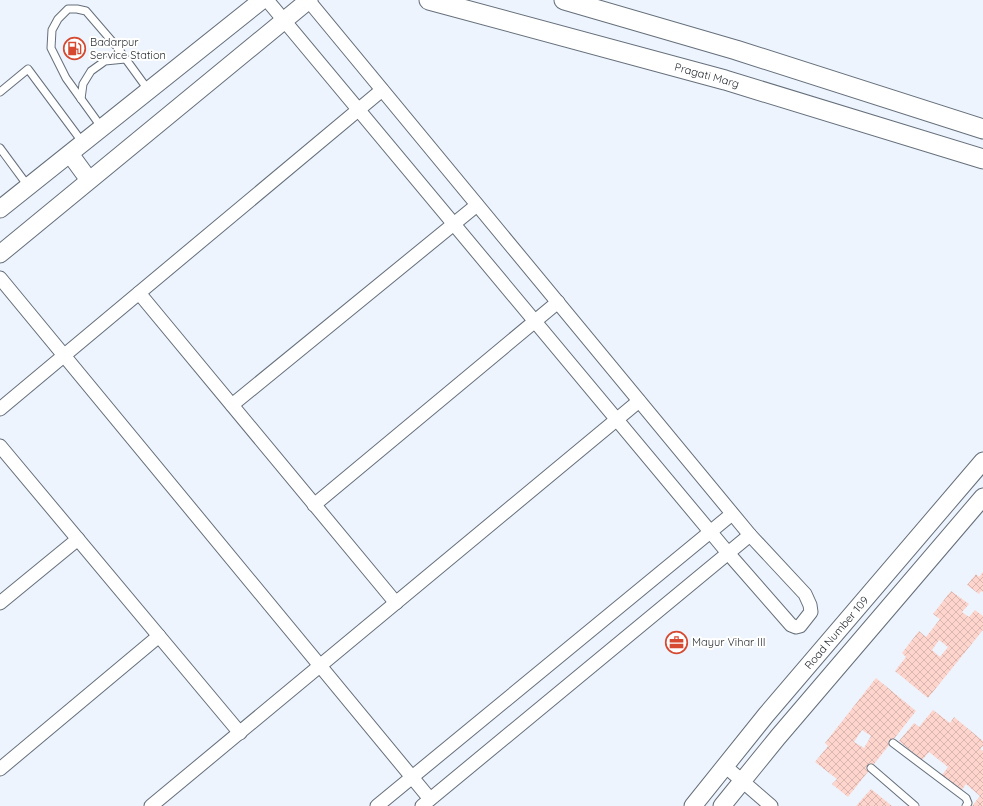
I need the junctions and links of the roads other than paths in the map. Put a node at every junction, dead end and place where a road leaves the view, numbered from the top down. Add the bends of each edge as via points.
1 (262, 0) edge
2 (267, 0) edge
3 (308, 0) edge
4 (428, 0) edge
5 (564, 0) edge
6 (284, 21) junction
7 (126, 59) junction
8 (382, 90) junction
9 (149, 91) junction
10 (0, 92) edge
11 (81, 99) junction
12 (358, 110) junction
13 (102, 128) junction
14 (983, 129) edge
15 (83, 143) junction
16 (0, 148) edge
17 (70, 154) junction
18 (983, 159) edge
19 (89, 180) junction
20 (28, 187) junction
21 (477, 205) junction
22 (0, 209) edge
23 (453, 224) junction
24 (0, 254) edge
25 (0, 278) edge
26 (139, 293) junction
27 (558, 302) junction
28 (535, 322) junction
29 (64, 356) junction
30 (639, 401) junction
31 (232, 405) junction
32 (0, 409) edge
33 (617, 420) junction
34 (0, 446) edge
35 (983, 461) edge
36 (983, 497) edge
37 (314, 505) junction
38 (732, 514) junction
39 (710, 532) junction
40 (750, 535) junction
41 (78, 539) junction
42 (728, 553) junction
43 (0, 603) edge
44 (396, 603) junction
45 (159, 636) junction
46 (320, 666) junction
47 (240, 733) junction
48 (893, 743) dead end
49 (725, 766) junction
50 (871, 768) dead end
51 (0, 769) edge
52 (412, 778) junction
53 (742, 781) junction
54 (428, 804) edge
55 (151, 806) edge
56 (377, 806) edge
57 (693, 806) edge
58 (722, 806) edge
59 (771, 806) edge
60 (915, 806) edge
61 (966, 806) edge

1 - 9 street
2 - 6 street
3 - 6 street
3 - 8 street
4 - 18 main road, Pragati Marg via 725,80
5 - 14 main road via 736,50
6 - 12 street
6 - 19 street
7 - 9 lane
7 - 11 lane via 105,61 91,71 83,84
7 - 11 lane via 86,11 68,9 52,30 51,48 66,78
8 - 12 street
8 - 21 street
9 - 13 street
10 - 15 lane via 28,69
11 - 13 lane
12 - 23 street
12 - 26 street
13 - 15 street
15 - 17 street
16 - 20 lane
17 - 19 street
17 - 20 street
19 - 24 street
20 - 22 street
21 - 23 street
21 - 27 street
23 - 28 street
23 - 31 street
25 - 29 street
26 - 29 street
26 - 31 street
27 - 28 street
27 - 30 street
28 - 33 street
28 - 37 street
29 - 32 street
29 - 46 street
30 - 33 street
30 - 38 street
31 - 37 street
33 - 39 street
33 - 44 street
34 - 41 street
35 - 49 street, Road Number 109
36 - 53 street, Road Number 109
37 - 44 street
38 - 39 street
38 - 40 street
39 - 42 street
39 - 52 street
40 - 42 street
40 - 42 street via 805,594 811,612 800,626 796,628 791,625
41 - 43 street
41 - 45 street
42 - 54 street
44 - 46 street
45 - 47 street
45 - 51 street
46 - 47 street
46 - 52 street
47 - 55 street
48 - 61 lane via 966,798
49 - 53 street
49 - 57 street, Road Number 109
50 - 60 lane
52 - 54 street
52 - 56 street
53 - 58 street, Road Number 109
53 - 59 street

